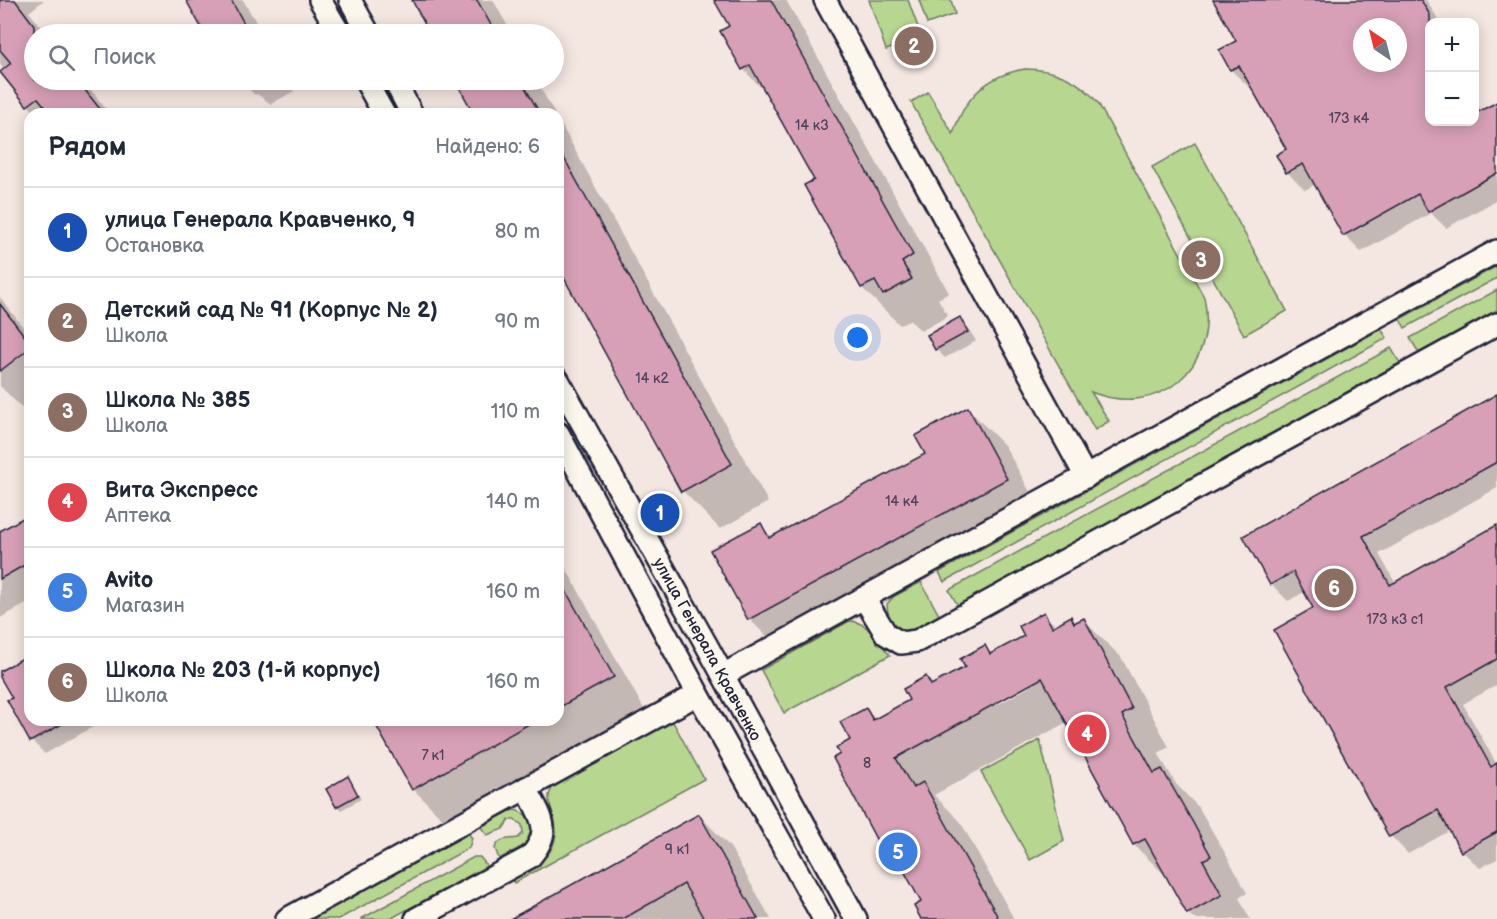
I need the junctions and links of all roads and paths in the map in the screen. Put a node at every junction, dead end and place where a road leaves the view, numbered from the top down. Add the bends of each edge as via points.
1 (320, 0) edge
2 (350, 0) edge
3 (825, 0) edge
4 (334, 24) edge
5 (363, 24) edge
6 (371, 90) edge
7 (399, 90) edge
8 (381, 108) edge
9 (409, 108) edge
10 (1497, 251) edge
11 (1497, 324) edge
12 (564, 391) edge
13 (564, 444) edge
14 (1086, 477) junction
15 (864, 598) junction
16 (723, 675) junction
17 (698, 694) junction
18 (526, 789) junction
19 (287, 919) edge
20 (416, 919) edge
21 (824, 919) edge
22 (856, 919) edge

1 - 4 street
2 - 5 street
3 - 14 street
6 - 8 street
7 - 9 street
10 - 14 street
11 - 15 street via 917,641 901,642 886,634
12 - 16 street, улица Генерала Кравченко
13 - 17 street, улица Генерала Кравченко
14 - 15 street
15 - 16 street
16 - 22 street, улица Генерала Кравченко
17 - 18 street
17 - 21 street, улица Генерала Кравченко
18 - 19 street
18 - 20 street via 541,817 544,831 540,846 530,857

